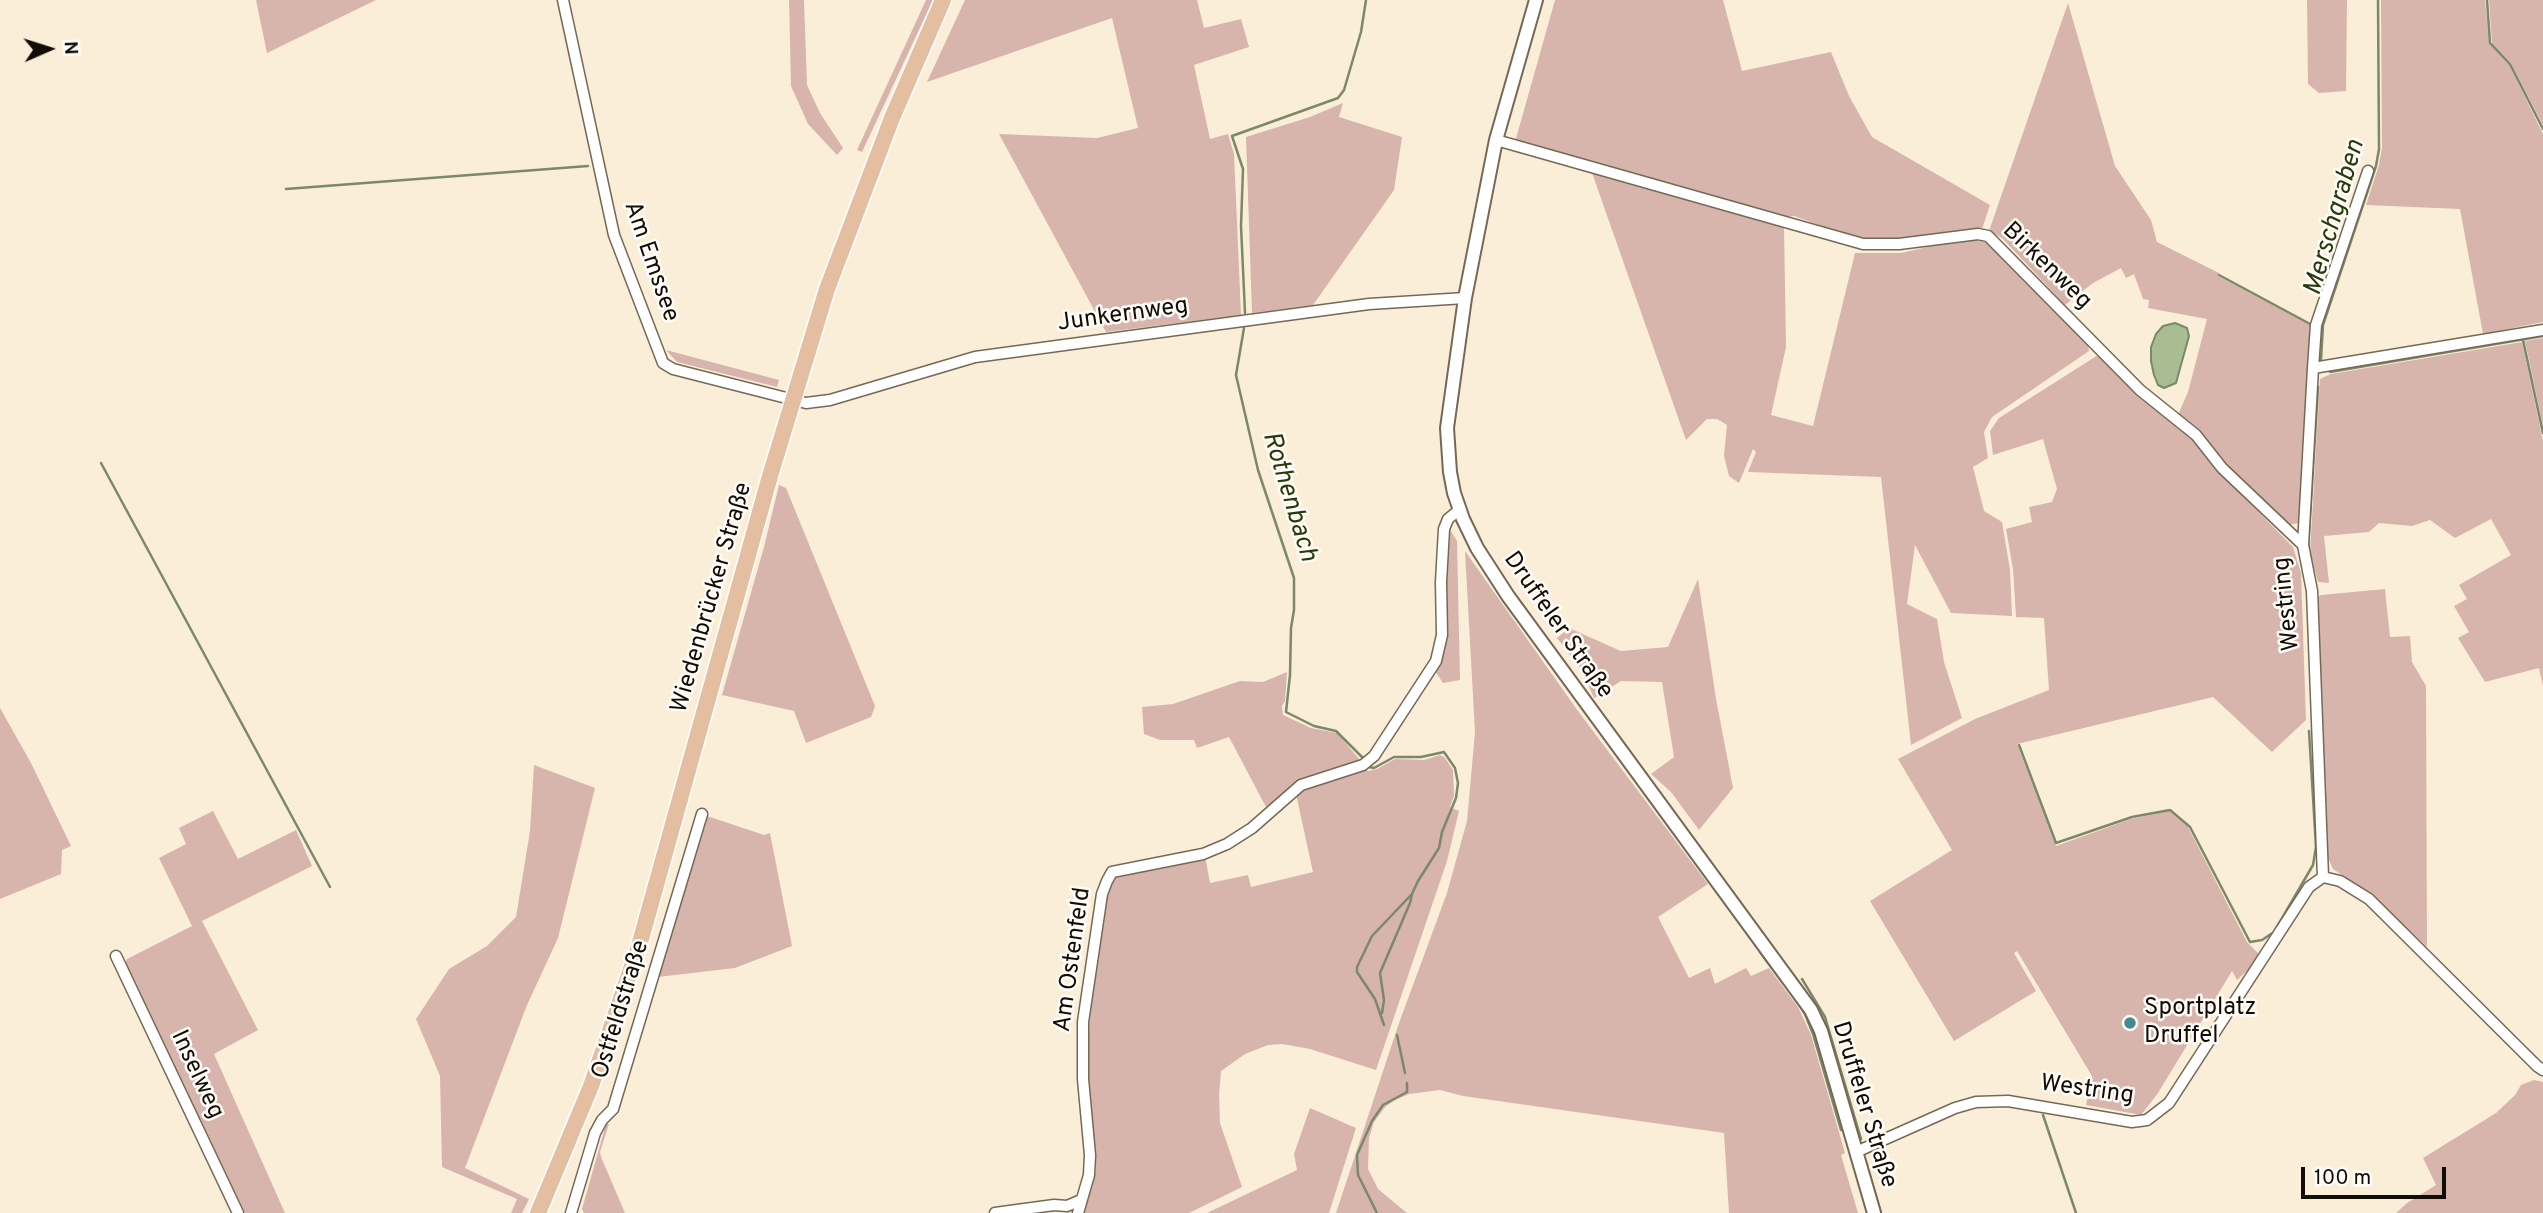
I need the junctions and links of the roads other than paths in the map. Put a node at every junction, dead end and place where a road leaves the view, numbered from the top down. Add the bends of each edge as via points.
1 (563, 0) edge
2 (943, 0) edge
3 (1536, 0) edge
4 (1496, 140) junction
5 (2368, 170) dead end
6 (1465, 299) junction
7 (2543, 330) edge
8 (2313, 368) junction
9 (793, 400) junction
10 (1459, 510) junction
11 (2304, 525) junction
12 (2289, 532) junction
13 (2303, 545) junction
14 (702, 814) dead end
15 (2323, 877) junction
16 (116, 956) dead end
17 (2543, 1070) edge
18 (1856, 1152) junction
19 (1072, 1211) edge
20 (238, 1213) edge
21 (538, 1213) edge
22 (571, 1213) edge
23 (995, 1213) edge
24 (1874, 1213) edge

1 - 9 street, Am Emssee via 614,235 663,363
2 - 9 main road, Wiedenbrücker Straße via 856,208
3 - 4 street, Druffeler Straße
4 - 6 street, Druffeler Straße
4 - 12 street, Birkenweg via 1863,244 1988,236 2140,390 2196,435 2222,468
5 - 8 street, Westring via 2316,325
6 - 9 street, Junkernweg via 1369,303 975,358 830,400 806,404
6 - 10 street, Druffeler Straße via 1447,428
7 - 8 street
8 - 11 street, Westring
9 - 21 main road, Wiedenbrücker Straße via 639,946 591,1086
10 - 18 street, Druffeler Straße via 1508,596 1811,1010
10 - 19 street, Am Ostenfeld via 1444,529 1442,635 1436,661 1374,756 1363,765 1301,785 1227,844 1203,854 1112,872 1107,881 1083,1022 1089,1175
11 - 12 street
11 - 13 street, Westring
12 - 13 street, Birkenweg
13 - 15 street, Westring via 2312,591
14 - 22 street, Ostfeldstraße via 614,1109 595,1133
15 - 17 street via 2340,881 2370,899
15 - 18 street, Westring via 2309,887 2169,1103 2147,1120 2132,1122 2008,1101 1976,1102
16 - 20 street, Inselweg
18 - 24 street, Druffeler Straße
19 - 23 street via 1054,1205

